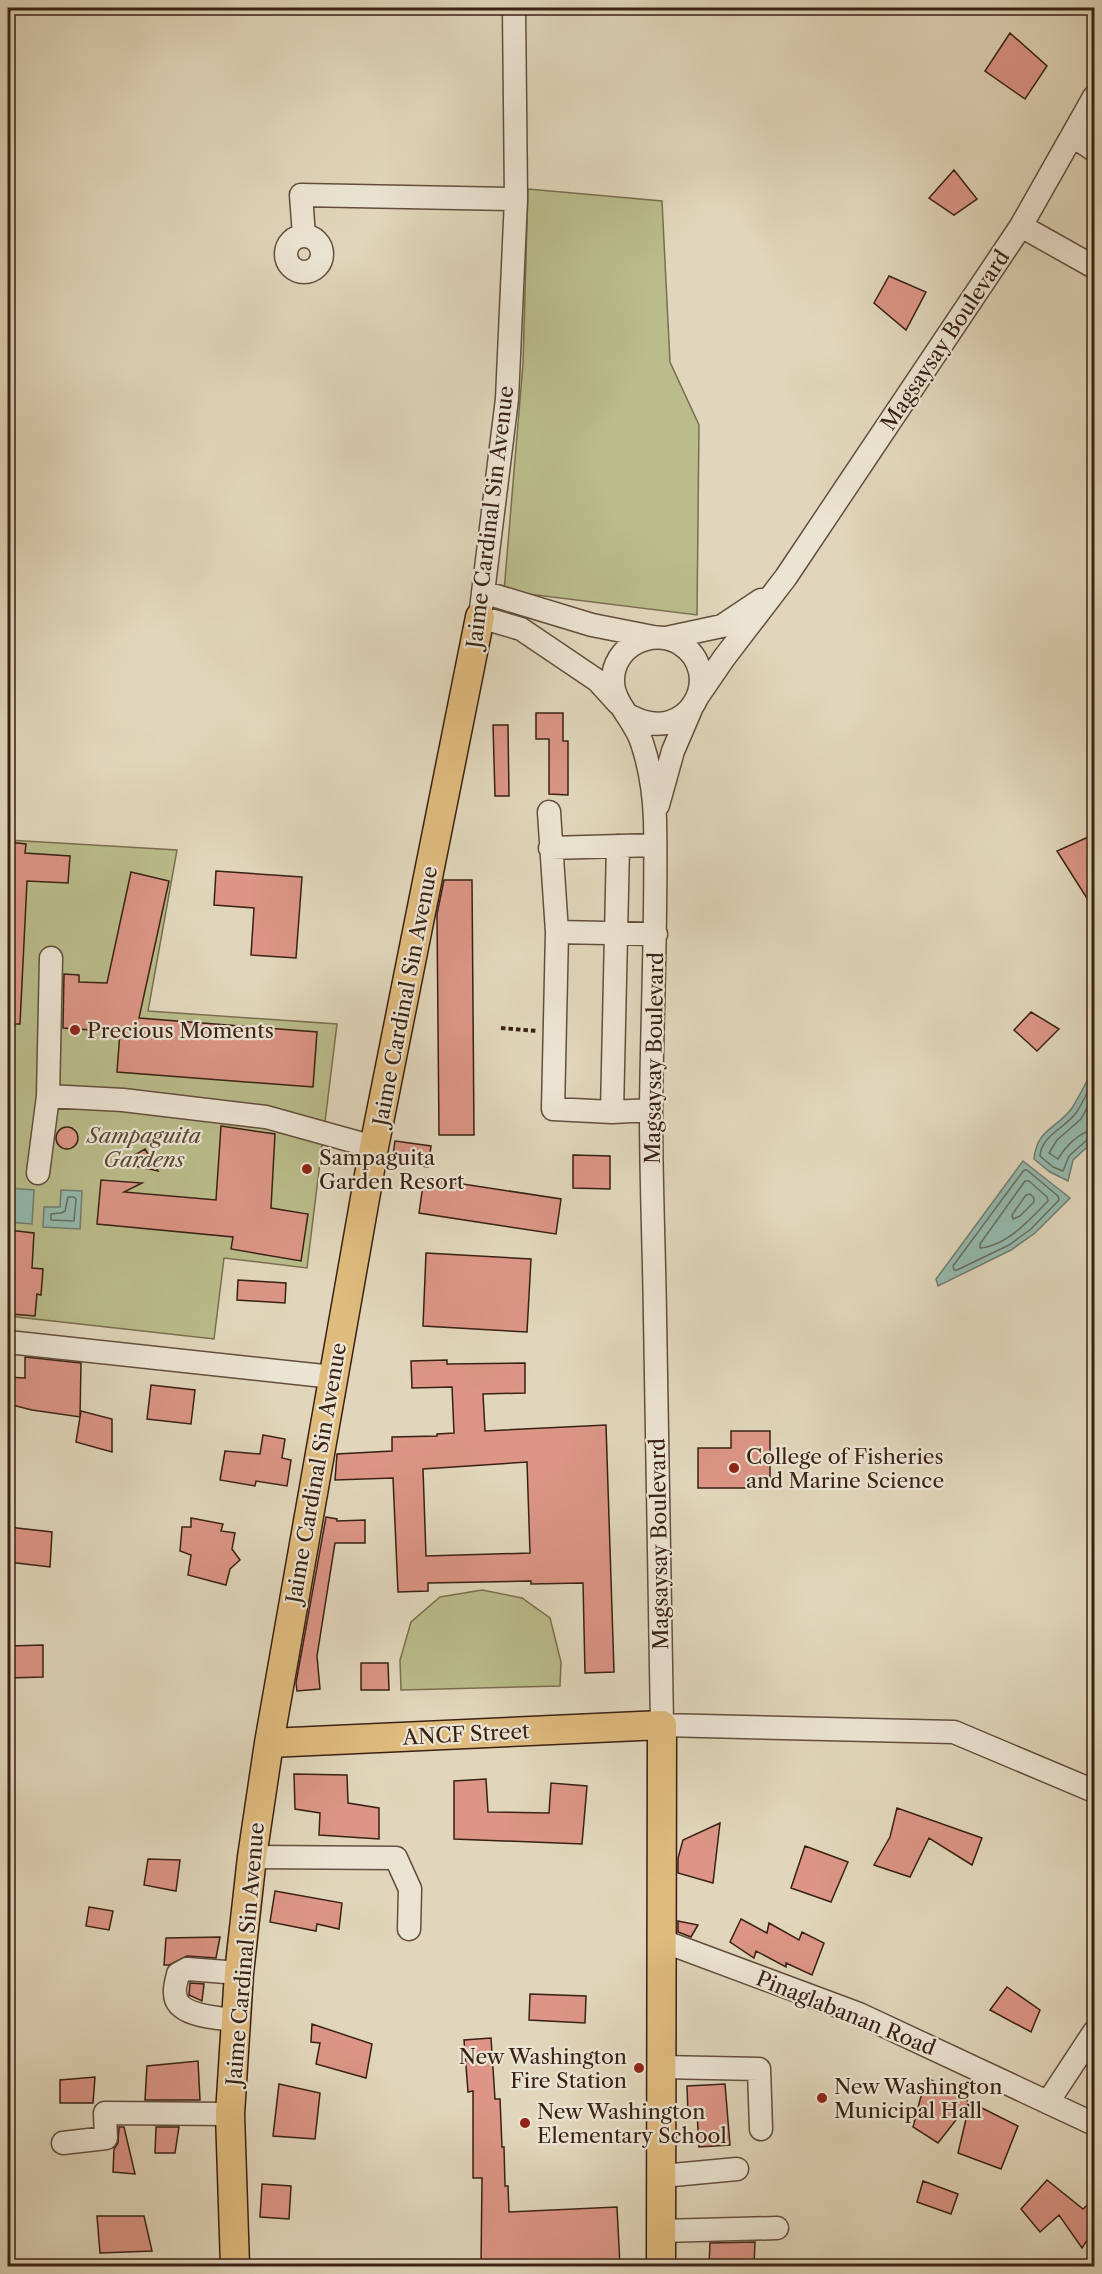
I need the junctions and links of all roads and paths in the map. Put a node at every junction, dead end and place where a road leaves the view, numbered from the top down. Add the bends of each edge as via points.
1 (514, 8) edge
2 (1095, 97) edge
3 (1073, 136) junction
4 (1095, 150) edge
5 (516, 199) junction
6 (1022, 226) junction
7 (304, 236) dead end
8 (1095, 267) edge
9 (786, 577) junction
10 (482, 604) junction
11 (659, 638) junction
12 (694, 703) junction
13 (626, 711) junction
14 (549, 812) dead end
15 (655, 821) junction
16 (655, 845) junction
17 (618, 846) junction
18 (550, 848) junction
19 (556, 932) junction
20 (615, 934) junction
21 (656, 934) junction
22 (51, 958) dead end
23 (501, 1028) dead end
24 (556, 1033) junction
25 (48, 1096) junction
26 (651, 1110) junction
27 (612, 1112) junction
28 (374, 1147) junction
29 (38, 1173) dead end
30 (8, 1342) edge
31 (333, 1377) junction
32 (663, 1725) junction
33 (269, 1743) junction
34 (1095, 1791) edge
35 (252, 1857) junction
36 (409, 1929) dead end
37 (660, 1940) junction
38 (239, 1972) junction
39 (236, 2020) junction
40 (1095, 2032) edge
41 (661, 2067) junction
42 (1048, 2102) junction
43 (231, 2115) junction
44 (1095, 2124) edge
45 (761, 2128) dead end
46 (63, 2143) dead end
47 (737, 2169) dead end
48 (662, 2176) junction
49 (777, 2228) dead end
50 (661, 2231) junction
51 (235, 2266) edge
52 (661, 2266) edge

1 - 5 street, Jaime Cardinal Sin Avenue
2 - 3 street, Magsaysay Boulevard
3 - 4 street
3 - 6 street, Magsaysay Boulevard
5 - 7 street via 301,195
5 - 10 street, Jaime Cardinal Sin Avenue via 507,399
6 - 8 street
6 - 9 street, Magsaysay Boulevard
9 - 11 street, Magsaysay Boulevard via 763,599 722,626
9 - 12 street, Magsaysay Boulevard
10 - 11 street, Magsaysay Boulevard
10 - 13 street, Magsaysay Boulevard via 598,681
10 - 28 main road, Jaime Cardinal Sin Avenue
11 - 12 street via 678,642 695,660 700,685
11 - 13 street via 638,641 617,662 614,692
12 - 13 street via 681,718 662,724 642,722
12 - 15 street, Magsaysay Boulevard via 673,751
13 - 15 street, Magsaysay Boulevard via 642,742
14 - 18 street
15 - 16 street, Magsaysay Boulevard
16 - 17 street
16 - 21 street, Magsaysay Boulevard
17 - 18 street
17 - 20 street
18 - 19 street
19 - 20 street
19 - 24 street
20 - 21 street
20 - 27 street
21 - 26 street, Magsaysay Boulevard
22 - 25 street
23 - 24 path
24 - 27 street via 553,1109
25 - 28 street via 123,1100 266,1117
25 - 29 street
26 - 27 street
26 - 32 street, Magsaysay Boulevard
28 - 31 main road, Jaime Cardinal Sin Avenue
30 - 31 street
31 - 33 main road, Jaime Cardinal Sin Avenue
32 - 33 main road, ANCF Street
32 - 34 street via 954,1732
32 - 37 main road, Magsaysay Boulevard
33 - 35 main road, Jaime Cardinal Sin Avenue
35 - 36 street via 396,1858 410,1889
35 - 38 main road, Jaime Cardinal Sin Avenue
37 - 41 main road, Magsaysay Boulevard
37 - 42 street, Pinaglabanan Road via 859,2014
38 - 39 main road, Jaime Cardinal Sin Avenue
38 - 39 street via 187,1969 178,1974 175,1993 177,2003 192,2014
39 - 43 main road, Jaime Cardinal Sin Avenue
40 - 42 street
41 - 45 street via 759,2069
41 - 48 main road, Magsaysay Boulevard
42 - 44 street, Pinaglabanan Road
43 - 46 street via 105,2113 106,2138
43 - 51 main road, Jaime Cardinal Sin Avenue
47 - 48 street
48 - 50 main road, Magsaysay Boulevard
49 - 50 street
50 - 52 main road, Magsaysay Boulevard

